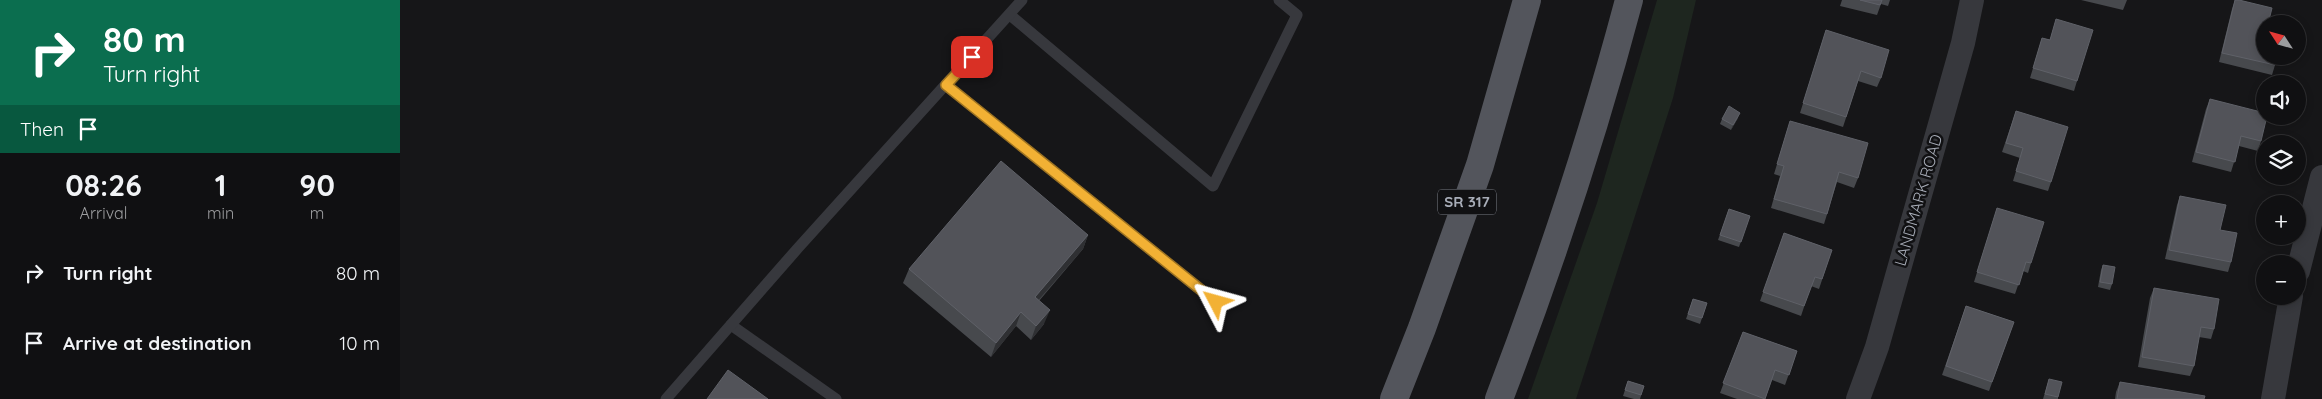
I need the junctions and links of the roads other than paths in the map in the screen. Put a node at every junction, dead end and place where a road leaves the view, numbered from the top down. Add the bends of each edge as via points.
1 (1022, 0) edge
2 (1280, 0) edge
3 (1527, 0) edge
4 (1629, 0) edge
5 (1972, 0) edge
6 (1010, 15) junction
7 (946, 85) junction
8 (2322, 177) edge
9 (2302, 255) edge
10 (1216, 302) dead end
11 (2289, 305) edge
12 (731, 325) junction
13 (666, 399) edge
14 (836, 399) edge
15 (1394, 399) edge
16 (1499, 399) edge
17 (1858, 399) edge
18 (2272, 399) edge

1 - 6 lane
2 - 6 lane via 1297,15 1213,186
3 - 15 main road, SR 317 via 1480,164
4 - 16 main road via 1564,220
5 - 17 street, LANDMARK ROAD via 1963,43 1880,338
6 - 7 lane
7 - 10 lane
7 - 12 lane
8 - 9 street
11 - 18 street
12 - 13 lane
12 - 14 lane

